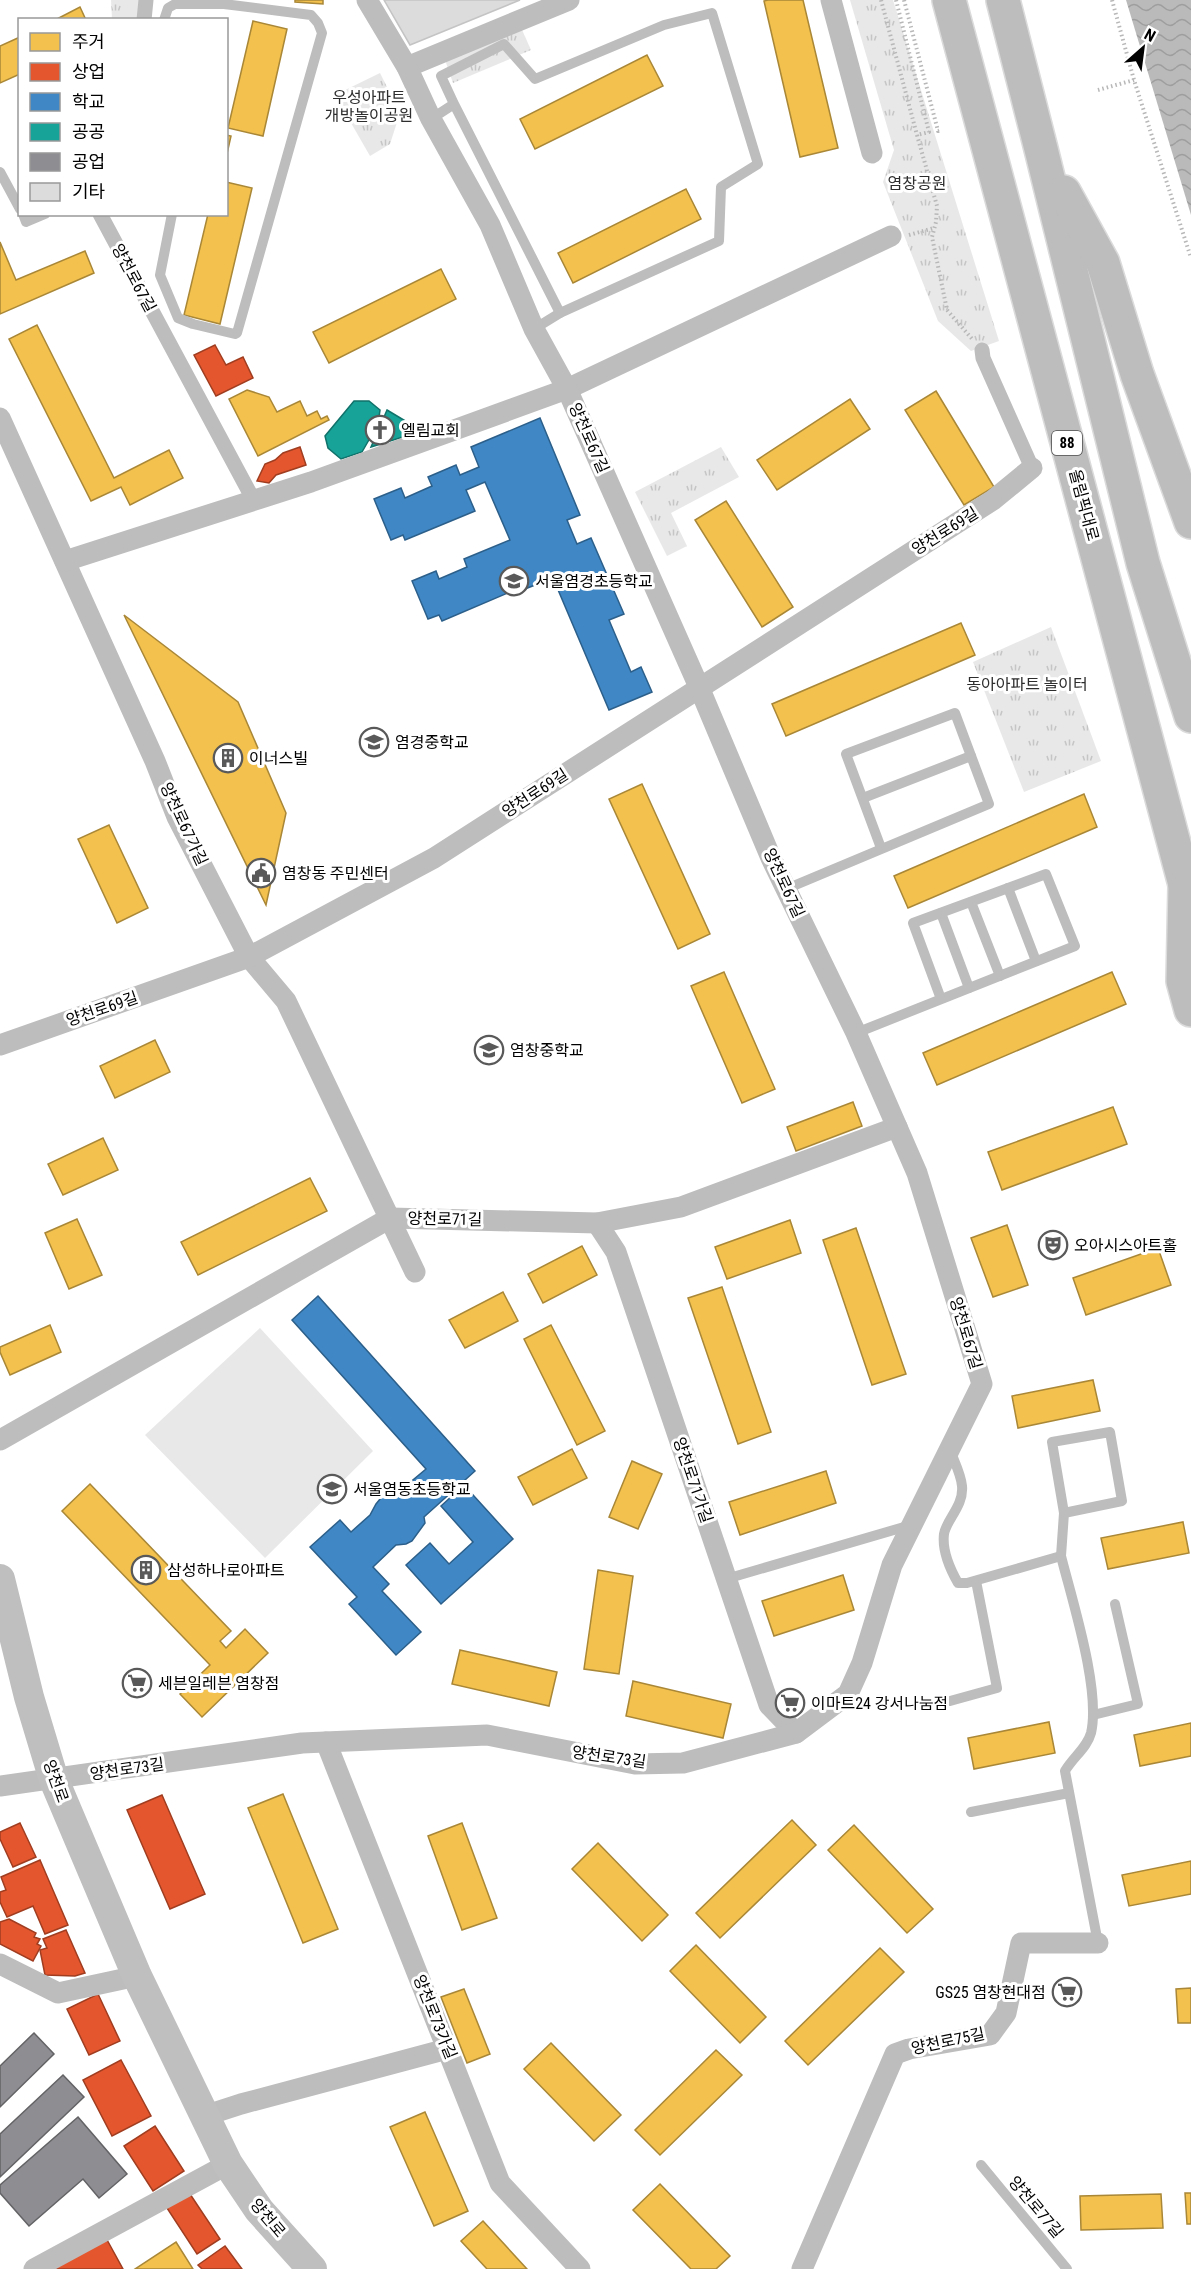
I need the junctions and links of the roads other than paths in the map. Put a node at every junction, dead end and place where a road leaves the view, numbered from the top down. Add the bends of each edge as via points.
1 (146, 0) edge
2 (367, 0) edge
3 (569, 0) edge
4 (831, 0) edge
5 (949, 0) edge
6 (1003, 0) edge
7 (224, 2) edge
8 (144, 18) edge
9 (165, 18) edge
10 (407, 67) junction
11 (453, 104) junction
12 (431, 119) junction
13 (1041, 148) junction
14 (872, 153) dead end
15 (0, 172) edge
16 (18, 205) edge
17 (23, 216) edge
18 (40, 216) edge
19 (101, 216) edge
20 (172, 216) edge
21 (900, 235) road end
22 (560, 313) junction
23 (534, 329) junction
24 (982, 350) road end
25 (567, 389) junction
26 (0, 418) edge
27 (1032, 468) joint
28 (253, 499) junction
29 (1191, 522) edge
30 (65, 561) junction
31 (699, 687) junction
32 (1191, 716) edge
33 (971, 756) junction
34 (863, 798) junction
35 (881, 848) junction
36 (1008, 888) junction
37 (786, 889) junction
38 (1188, 896) edge
39 (971, 902) junction
40 (941, 913) junction
41 (249, 957) junction
42 (1036, 961) junction
43 (1000, 976) junction
44 (969, 988) junction
45 (941, 999) junction
46 (1191, 1010) edge
47 (856, 1033) junction
48 (0, 1045) edge
49 (897, 1127) junction
50 (390, 1218) junction
51 (597, 1223) junction
52 (415, 1272) dead end
53 (982, 1384) joint
54 (0, 1440) edge
55 (950, 1449) junction
56 (1064, 1513) junction
57 (911, 1525) junction
58 (1061, 1556) junction
59 (0, 1579) edge
60 (726, 1579) junction
61 (976, 1581) junction
62 (1115, 1604) dead end
63 (950, 1701) dead end
64 (1093, 1715) junction
65 (796, 1733) junction
66 (326, 1742) junction
67 (54, 1780) junction
68 (0, 1786) edge
69 (1069, 1793) junction
70 (971, 1812) dead end
71 (1098, 1943) joint
72 (0, 1964) edge
73 (137, 1976) junction
74 (447, 2049) junction
75 (204, 2116) junction
76 (228, 2164) junction
77 (981, 2165) dead end
78 (34, 2269) edge
79 (312, 2269) edge
80 (580, 2269) edge
81 (802, 2269) edge
82 (1067, 2269) edge

1 - 8 street
2 - 10 street, 양천로67길
3 - 10 street
4 - 14 street
5 - 38 highway, 올림픽대로 / 88
6 - 13 highway
7 - 9 lane via 175,4 168,8
7 - 20 lane via 311,15 322,33 237,333 178,318 160,275
10 - 12 street, 양천로67길
11 - 12 lane
11 - 22 lane
11 - 22 lane via 441,76 504,44 535,79 664,26 712,13 758,164 721,187 719,241
12 - 23 street, 양천로67길 via 490,225
13 - 29 highway via 1103,263 1137,374
13 - 32 highway via 1143,563
15 - 16 lane
17 - 18 lane via 26,222
19 - 28 street, 양천로67길
21 - 25 street, 양천로67길
22 - 23 lane
23 - 25 street, 양천로67길
24 - 27 street
25 - 28 street, 양천로67길 via 311,482
25 - 31 street, 양천로67길
26 - 30 street, 양천로67가길
27 - 31 street, 양천로69길 via 993,500
28 - 30 street, 양천로67길
30 - 41 street, 양천로67가길 via 177,817
31 - 37 street, 양천로67길
31 - 41 street, 양천로69길 via 434,858
33 - 34 lane
33 - 34 lane via 955,713 846,754
33 - 35 lane via 989,804
34 - 35 lane
35 - 37 lane
36 - 39 lane
36 - 42 lane
36 - 42 lane via 1046,874 1075,946
37 - 47 street, 양천로67길
38 - 46 highway, 올림픽대로 via 1183,981
39 - 40 lane
39 - 43 lane
40 - 44 lane
40 - 45 lane via 913,923
41 - 48 street, 양천로69길
41 - 50 street, 양천로67가길 via 286,1001
42 - 43 lane
43 - 44 lane
44 - 45 lane
45 - 47 lane
47 - 49 street, 양천로67길
49 - 51 street, 양천로71길 via 681,1207
49 - 53 street, 양천로67길 via 917,1173
50 - 51 street, 양천로71길
50 - 52 street, 양천로67가길
50 - 54 street, 양천로71길
51 - 60 street, 양천로71가길 via 616,1252
53 - 55 street, 양천로73길
55 - 57 street, 양천로73길
55 - 61 lane via 962,1486 957,1510 944,1532 945,1547 958,1583
56 - 56 lane via 1052,1442 1110,1432 1122,1500
56 - 58 lane
57 - 60 lane
57 - 65 street, 양천로73길 via 892,1565 862,1663 848,1694
58 - 61 lane
58 - 64 lane via 1080,1631
59 - 67 main road, 양천로
60 - 65 street, 양천로71가길 via 769,1705
61 - 63 lane via 997,1688
62 - 64 lane via 1138,1704
64 - 69 lane via 1090,1735 1065,1771
65 - 66 street, 양천로73길 via 683,1762 635,1764 487,1735
66 - 67 street, 양천로73길
66 - 74 street, 양천로73가길
67 - 68 street, 양천로73길
67 - 73 main road, 양천로
69 - 70 lane
69 - 71 lane
71 - 81 street, 양천로75길 via 1021,1943 1006,2013 990,2035 895,2054
72 - 73 street via 58,1992
73 - 75 main road, 양천로
74 - 75 street
74 - 80 street, 양천로73가길 via 500,2183
75 - 76 main road, 양천로
76 - 78 street
76 - 79 main road, 양천로 via 259,2210
77 - 82 lane, 양천로77길

